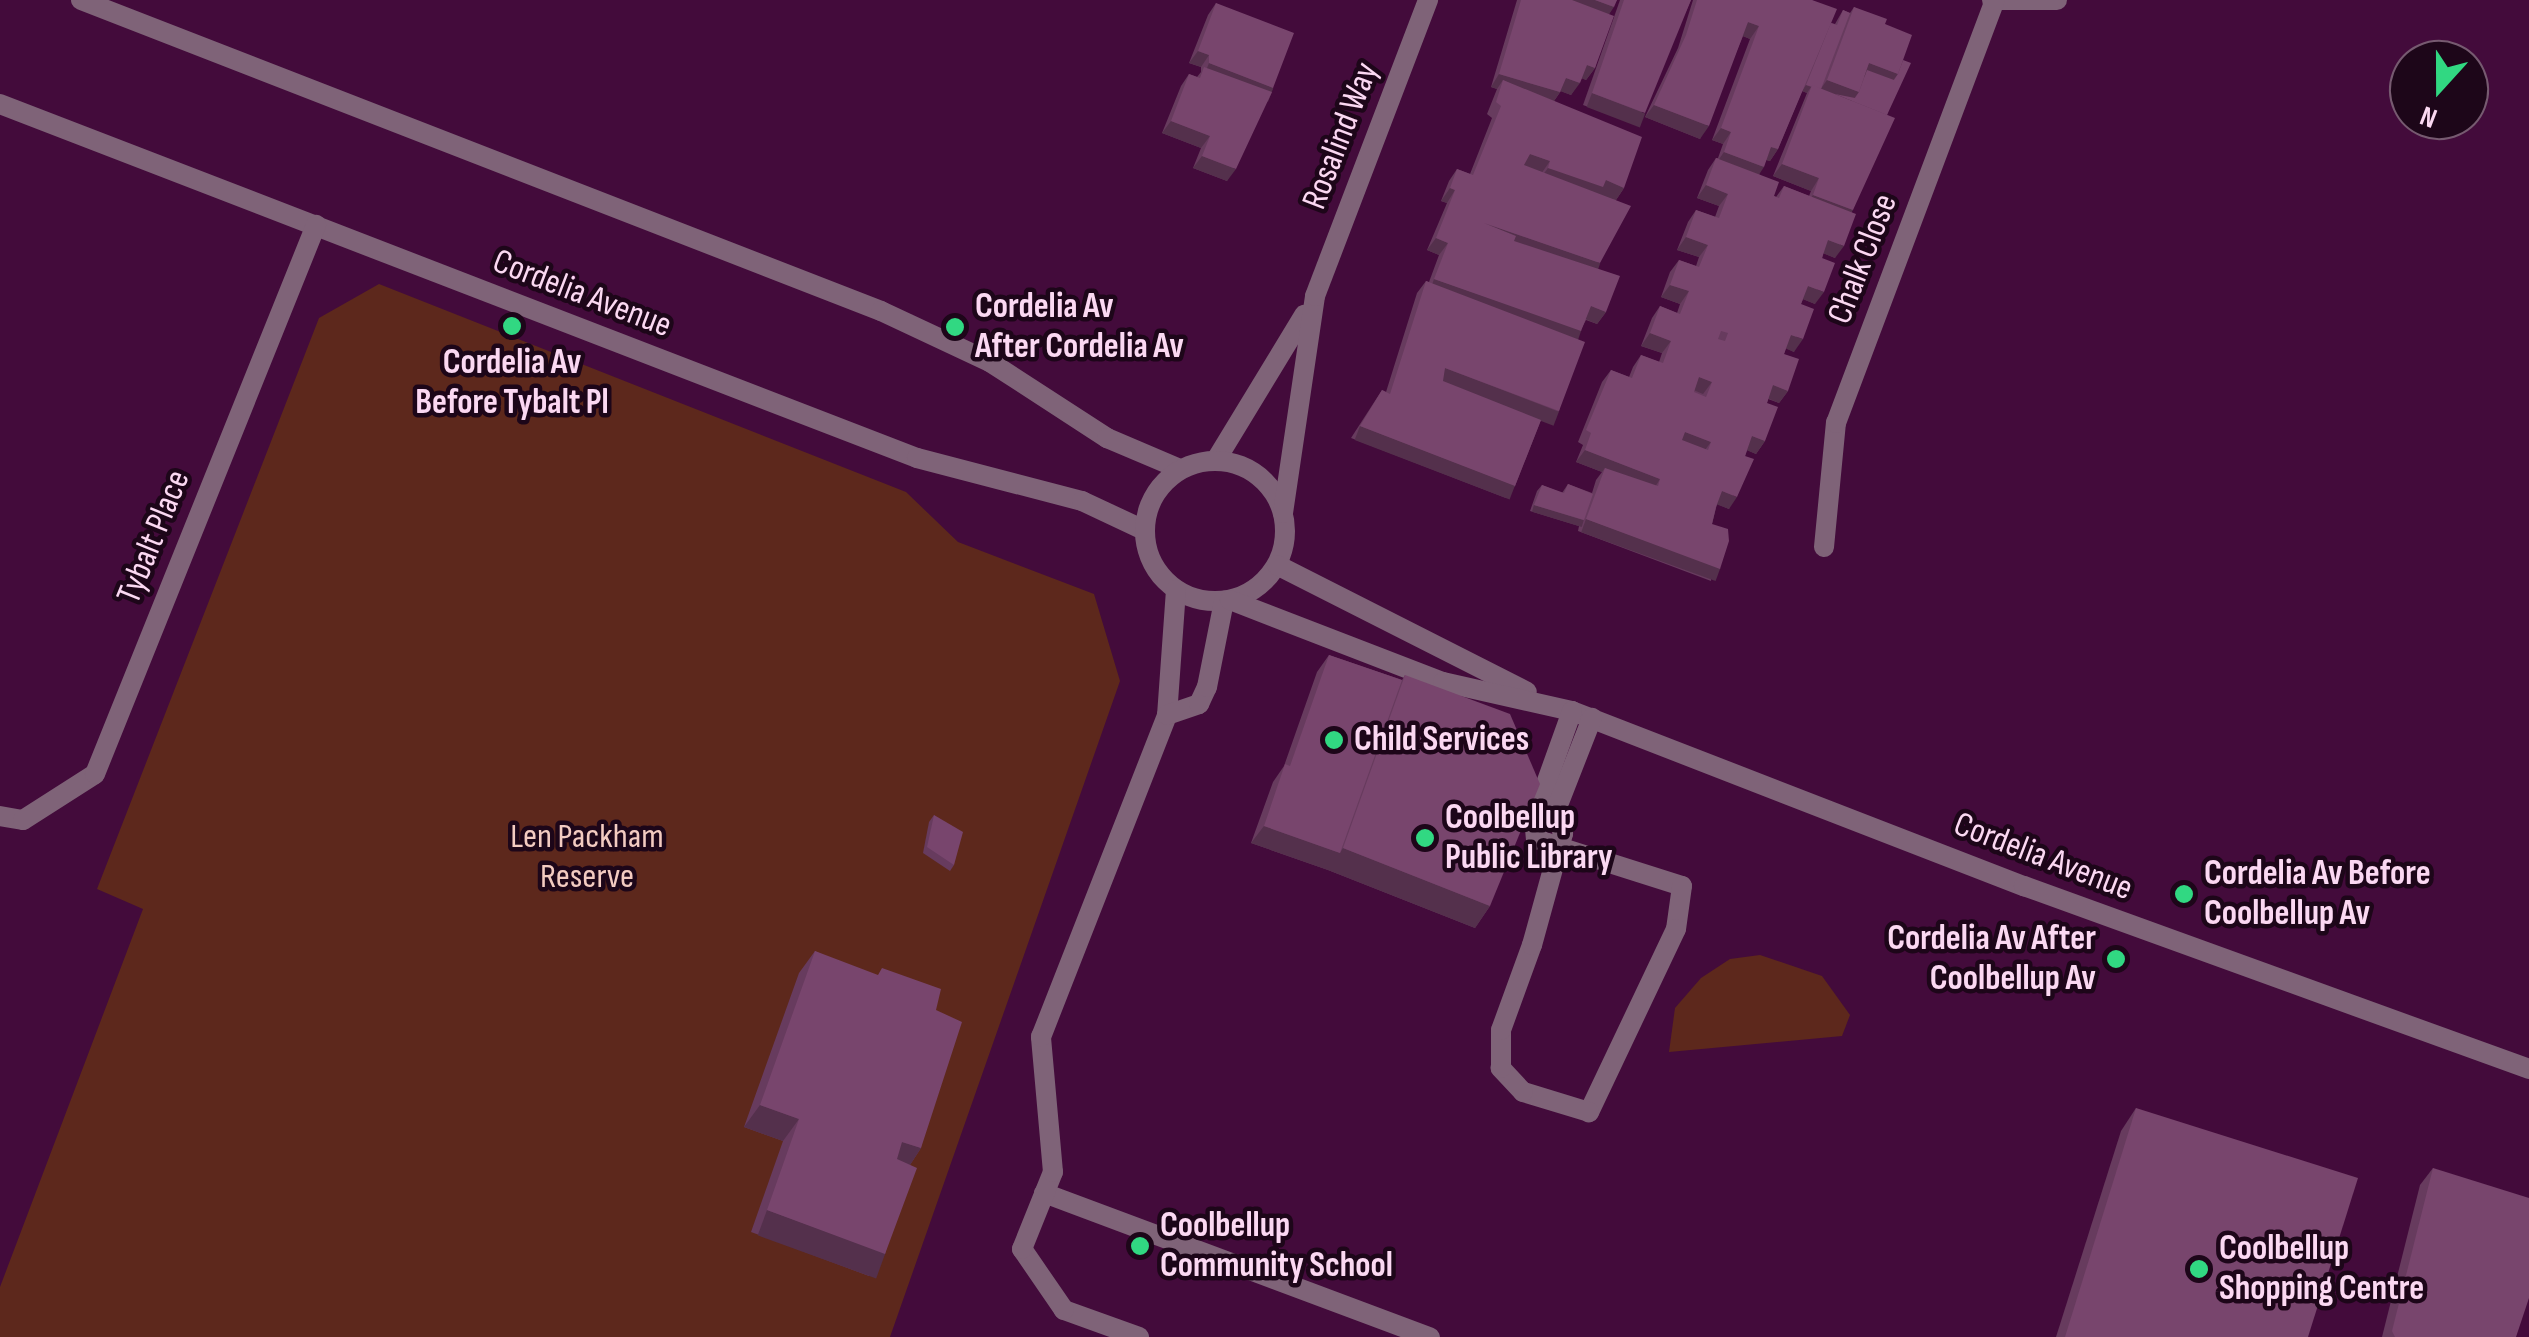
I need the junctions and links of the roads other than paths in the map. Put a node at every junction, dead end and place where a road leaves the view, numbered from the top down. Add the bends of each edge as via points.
1 (81, 0) edge
2 (1428, 0) edge
3 (2058, 0) edge
4 (1993, 1) edge
5 (0, 104) edge
6 (316, 225) junction
7 (1315, 296) junction
8 (1216, 460) junction
9 (1180, 470) junction
10 (1283, 513) junction
11 (1144, 530) junction
12 (1824, 547) dead end
13 (1277, 566) junction
14 (1176, 590) junction
15 (1227, 600) junction
16 (1538, 698) junction
17 (1582, 714) junction
18 (1168, 715) junction
19 (0, 816) edge
20 (1559, 846) junction
21 (2529, 1069) edge
22 (1044, 1193) junction
23 (1138, 1337) edge
24 (1430, 1337) edge

1 - 9 street via 880,310 990,362 1107,438
2 - 7 street, Rosalind Way
3 - 4 street
4 - 12 street, Chalk Close via 1836,423
5 - 6 street, Cordelia Avenue
6 - 11 street, Cordelia Avenue via 917,458 1082,501
6 - 19 street, Tybalt Place via 95,774 23,820
7 - 8 street
7 - 10 street
8 - 9 street
8 - 10 street via 1258,475
9 - 11 street via 1154,496
10 - 13 street
11 - 14 street via 1156,570
13 - 15 street via 1263,583
13 - 16 street via 1384,622 1464,654
14 - 15 street
14 - 18 street
15 - 16 street via 1444,682
15 - 18 street via 1199,704
16 - 17 street, Cordelia Avenue
17 - 20 street via 1556,810
17 - 21 street, Cordelia Avenue via 2024,886
18 - 22 street via 1041,1037 1052,1172
20 - 20 street via 1501,1030 1501,1068 1523,1092 1589,1112 1676,929 1682,886
22 - 23 street via 1022,1248 1064,1310
22 - 24 street

